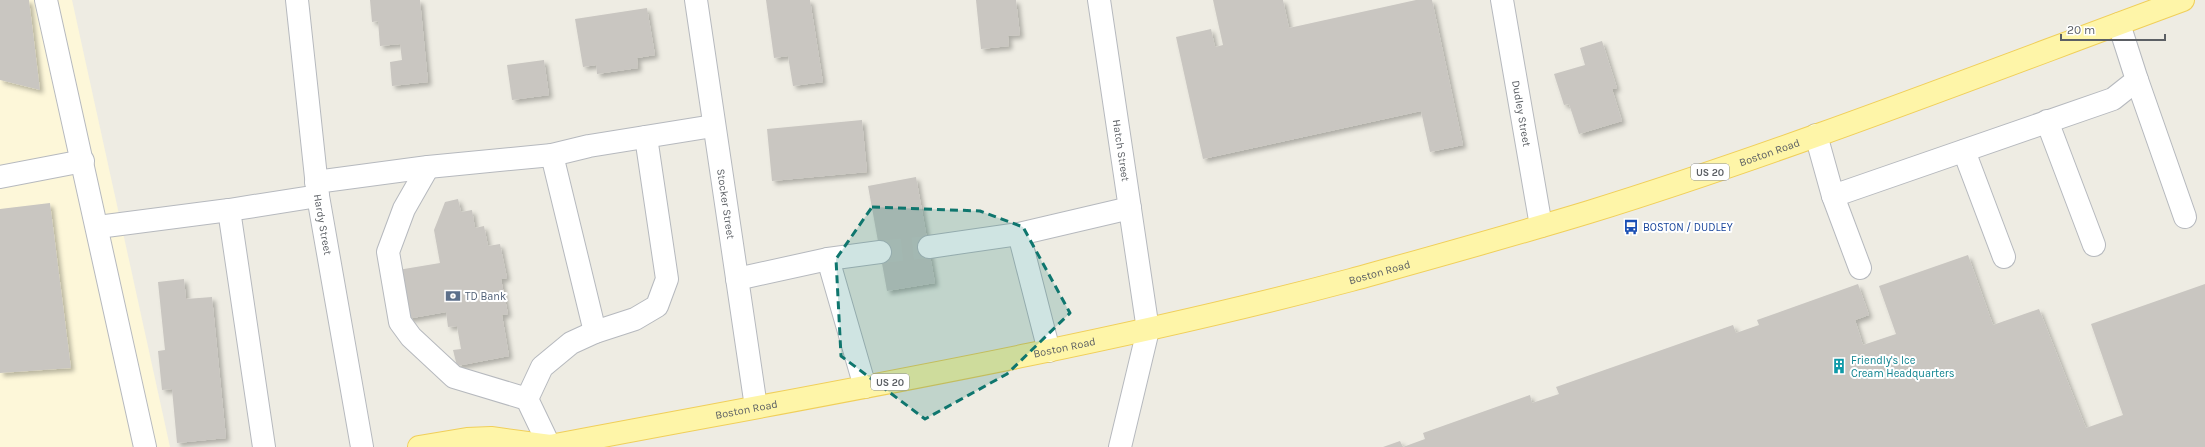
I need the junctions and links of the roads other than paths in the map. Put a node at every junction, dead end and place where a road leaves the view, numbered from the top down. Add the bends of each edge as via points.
1 (46, 0) edge
2 (297, 0) edge
3 (696, 0) edge
4 (1099, 0) edge
5 (1502, 0) edge
6 (2183, 0) edge
7 (2119, 24) junction
8 (2137, 80) junction
9 (2047, 122) junction
10 (713, 126) junction
11 (1816, 135) junction
12 (646, 137) junction
13 (1964, 151) junction
14 (552, 155) junction
15 (83, 161) junction
16 (428, 167) junction
17 (0, 177) edge
18 (317, 189) junction
19 (1833, 196) junction
20 (1130, 208) junction
21 (229, 210) junction
22 (2185, 217) dead end
23 (1541, 226) junction
24 (98, 227) junction
25 (1019, 234) junction
26 (2094, 245) dead end
27 (929, 247) tunnel mouth
28 (880, 252) tunnel mouth
29 (2004, 257) dead end
30 (828, 259) junction
31 (1860, 268) dead end
32 (737, 278) junction
33 (1148, 330) junction
34 (595, 332) junction
35 (1049, 351) junction
36 (865, 387) junction
37 (527, 399) junction
38 (756, 408) junction
39 (145, 447) edge
40 (264, 447) edge
41 (362, 447) edge
42 (419, 447) edge
43 (549, 447) edge
44 (1120, 447) edge

1 - 15 street
2 - 18 street, Hardy Street
3 - 10 street, Stocker Street
4 - 20 street, Hatch Street
5 - 23 street, Dudley Street
6 - 7 main road, Boston Road / US 20
7 - 8 street
7 - 11 main road, Boston Road / US 20
8 - 9 street via 2113,99
8 - 22 street
9 - 13 street
9 - 26 street
10 - 12 street
10 - 32 street, Stocker Street
11 - 19 street
11 - 23 main road, Boston Road / US 20 via 1642,195
12 - 14 street
12 - 34 street via 667,279 657,306 635,319
13 - 19 street
13 - 29 street
14 - 16 street
14 - 34 street
15 - 17 street
15 - 24 street
16 - 18 street
16 - 37 street via 404,209 388,252 400,322 411,337 454,377
18 - 21 street
18 - 41 street, Hardy Street
19 - 31 street
20 - 25 street
20 - 33 street, Hatch Street
21 - 24 street
21 - 40 street
23 - 33 main road, Boston Road / US 20 via 1335,284
24 - 39 street
25 - 27 street
25 - 35 street
28 - 30 street
30 - 32 street
30 - 36 street
32 - 38 street, Stocker Street
33 - 35 main road, Boston Road / US 20
33 - 44 street
34 - 37 street via 571,343 542,367
35 - 36 main road, Boston Road / US 20
36 - 38 main road, Boston Road / US 20
37 - 43 street
38 - 43 main road, Boston Road / US 20
42 - 43 main road, Boston Road / US 20 via 491,438

